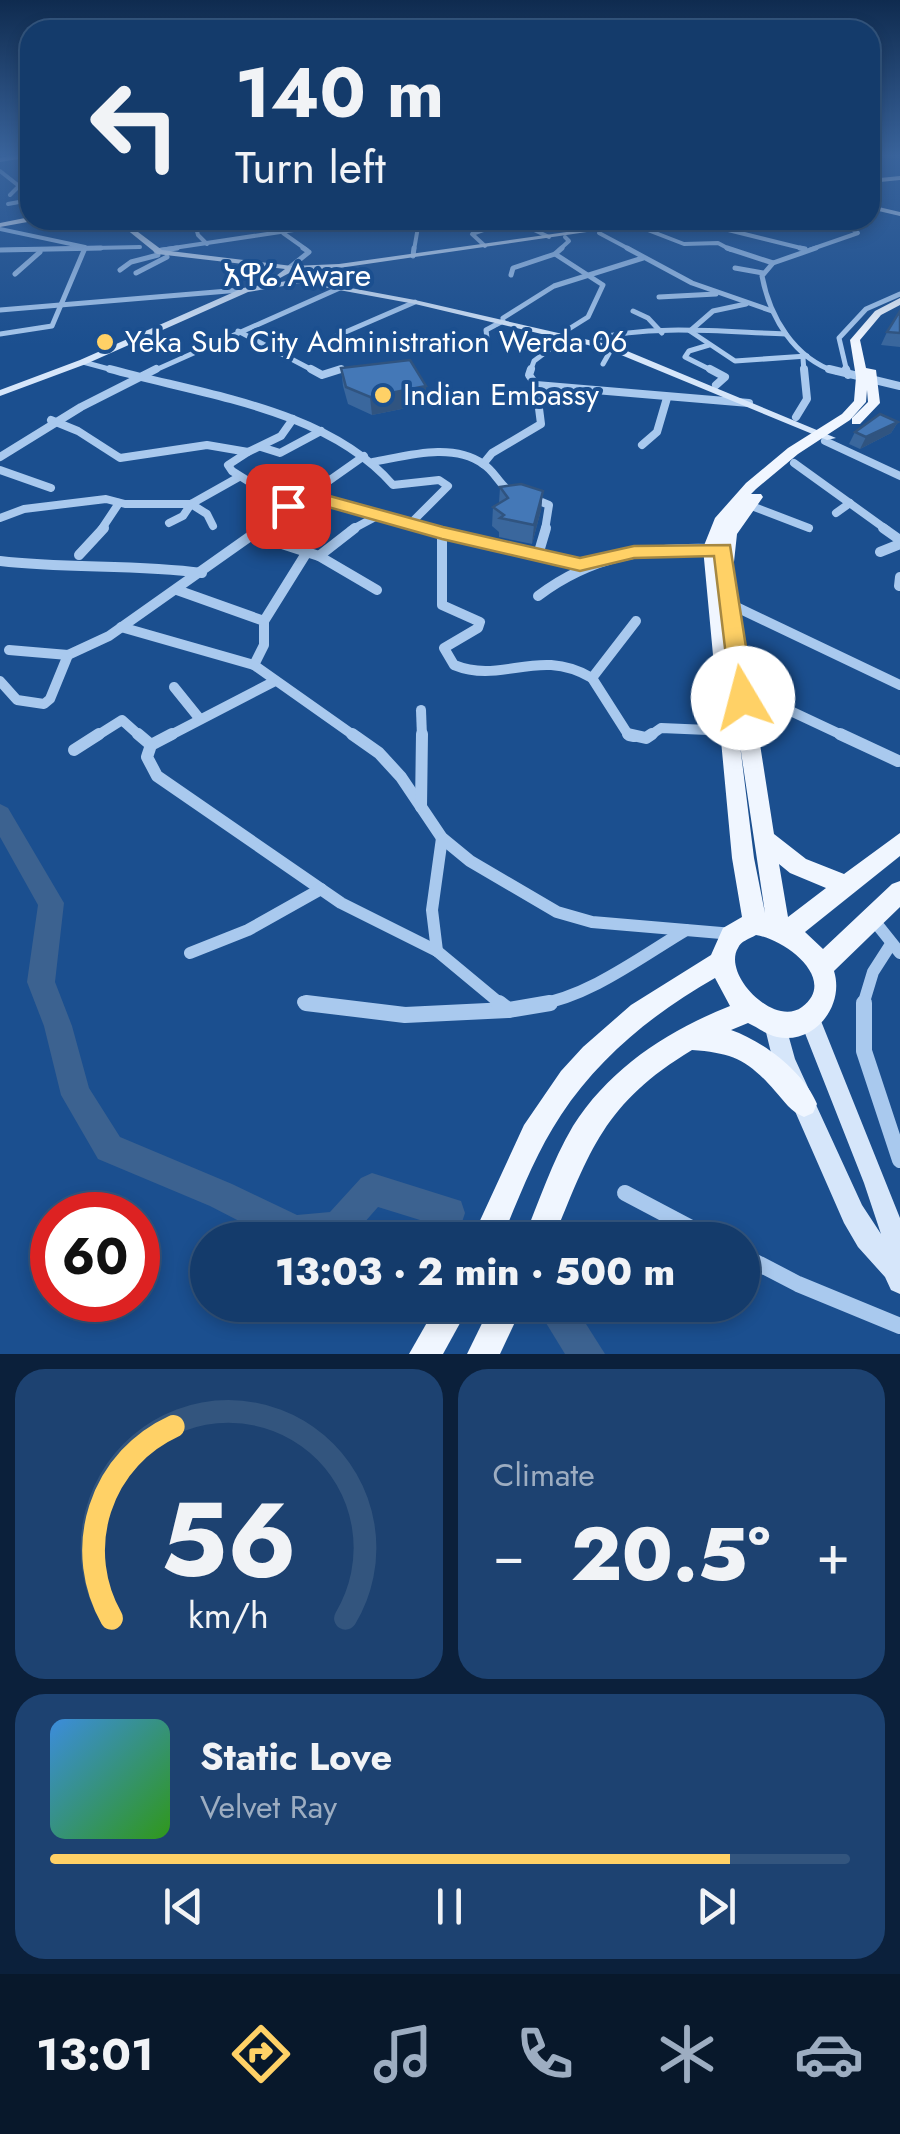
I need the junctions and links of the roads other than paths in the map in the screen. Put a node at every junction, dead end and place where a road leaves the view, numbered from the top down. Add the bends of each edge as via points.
1 (0, 226) edge
2 (124, 230) edge
3 (128, 230) edge
4 (197, 230) edge
5 (271, 230) edge
6 (294, 230) edge
7 (417, 230) edge
8 (483, 230) edge
9 (534, 230) edge
10 (597, 230) edge
11 (615, 230) edge
12 (648, 230) edge
13 (735, 230) edge
14 (855, 230) edge
15 (281, 232) junction
16 (599, 232) junction
17 (272, 233) junction
18 (549, 237) junction
19 (565, 237) junction
20 (528, 241) junction
21 (206, 244) junction
22 (486, 246) junction
23 (140, 247) junction
24 (85, 248) junction
25 (806, 249) junction
26 (0, 250) edge
27 (40, 252) junction
28 (160, 254) junction
29 (555, 254) junction
30 (413, 256) junction
31 (643, 258) junction
32 (773, 263) junction
33 (291, 268) junction
34 (735, 268) dead end
35 (120, 270) dead end
36 (315, 273) junction
37 (763, 273) junction
38 (14, 274) dead end
39 (136, 274) dead end
40 (588, 274) junction
41 (511, 275) dead end
42 (282, 277) junction
43 (304, 282) junction
44 (342, 287) junction
45 (240, 290) junction
46 (717, 294) junction
47 (659, 296) dead end
48 (900, 301) edge
49 (416, 302) junction
50 (746, 304) junction
51 (62, 305) junction
52 (22, 309) junction
53 (0, 310) edge
54 (772, 310) junction
55 (634, 311) dead end
56 (503, 320) junction
57 (10, 322) dead end
58 (238, 331) junction
59 (690, 331) junction
60 (662, 332) junction
61 (0, 334) edge
62 (565, 334) junction
63 (786, 334) junction
64 (334, 337) dead end
65 (487, 338) dead end
66 (593, 340) junction
67 (709, 345) junction
68 (612, 348) junction
69 (104, 351) junction
70 (805, 357) junction
71 (82, 362) junction
72 (603, 364) dead end
73 (342, 369) edge
74 (848, 375) junction
75 (137, 378) junction
76 (868, 381) junction
77 (716, 385) junction
78 (536, 386) junction
79 (900, 386) edge
80 (0, 391) edge
81 (667, 398) junction
82 (750, 404) junction
83 (796, 417) junction
84 (292, 419) junction
85 (51, 420) junction
86 (322, 431) junction
87 (828, 435) junction
88 (642, 445) dead end
89 (262, 447) junction
90 (248, 452) junction
91 (364, 456) junction
92 (0, 457) edge
93 (373, 462) junction
94 (794, 463) junction
95 (484, 464) junction
96 (0, 470) edge
97 (900, 476) edge
98 (239, 477) junction
99 (51, 488) dead end
100 (304, 495) junction
101 (120, 503) junction
102 (850, 503) junction
103 (191, 504) junction
104 (748, 505) junction
105 (288, 506) junction
106 (380, 514) junction
107 (836, 514) dead end
108 (0, 518) edge
109 (412, 522) junction
110 (169, 524) dead end
111 (213, 526) dead end
112 (809, 528) dead end
113 (442, 533) junction
114 (254, 534) junction
115 (899, 540) edge
116 (717, 549) junction
117 (307, 552) junction
118 (880, 552) dead end
119 (79, 555) dead end
120 (538, 555) junction
121 (319, 556) junction
122 (0, 560) edge
123 (580, 565) junction
124 (202, 573) junction
125 (900, 577) edge
126 (899, 586) edge
127 (176, 590) junction
128 (377, 590) dead end
129 (538, 596) dead end
130 (728, 603) junction
131 (264, 621) junction
132 (636, 621) dead end
133 (121, 627) junction
134 (9, 650) dead end
135 (68, 655) junction
136 (254, 665) junction
137 (592, 678) junction
138 (0, 681) edge
139 (275, 681) junction
140 (900, 686) edge
141 (174, 687) dead end
142 (743, 698) junction
143 (421, 710) dead end
144 (199, 718) junction
145 (732, 731) junction
146 (151, 745) junction
147 (74, 750) dead end
148 (898, 762) edge
149 (421, 807) junction
150 (442, 838) junction
151 (763, 838) junction
152 (900, 844) edge
153 (845, 885) junction
154 (321, 889) junction
155 (900, 892) edge
156 (871, 918) junction
157 (743, 929) junction
158 (783, 929) junction
159 (686, 930) junction
160 (896, 948) edge
161 (437, 952) junction
162 (190, 953) dead end
163 (723, 962) junction
164 (820, 968) junction
165 (303, 1002) dead end
166 (508, 1010) junction
167 (749, 1010) junction
168 (810, 1018) junction
169 (775, 1024) junction
170 (682, 1037) junction
171 (804, 1104) junction
172 (900, 1160) edge
173 (625, 1193) dead end
174 (494, 1222) edge
175 (546, 1222) edge
176 (680, 1222) edge
177 (760, 1264) edge
178 (897, 1274) edge
179 (446, 1322) edge
180 (500, 1322) edge
181 (900, 1326) edge
182 (487, 1348) edge
183 (425, 1354) edge

1 - 24 street
2 - 23 main road
3 - 28 main road
4 - 21 street
5 - 17 street
6 - 15 street
7 - 30 street
8 - 22 street via 472,234
9 - 18 street
10 - 18 main road
11 - 16 main road
12 - 32 street via 684,244 718,242
13 - 25 street
14 - 25 street
15 - 17 street
15 - 33 street via 309,252
16 - 19 main road
16 - 31 street
17 - 21 street
18 - 20 main road
19 - 20 main road
19 - 29 street via 568,245
20 - 22 main road
20 - 36 main road
21 - 28 street
22 - 30 main road
23 - 24 street
23 - 28 main road
24 - 27 street
24 - 51 street
25 - 32 street
26 - 27 street
27 - 38 street
28 - 33 main road
28 - 35 street
28 - 39 street
28 - 42 main road
29 - 40 street
29 - 41 street via 514,268
30 - 36 main road
31 - 40 street
31 - 46 street
32 - 37 street
33 - 36 main road
33 - 42 main road
34 - 37 street
36 - 43 main road
36 - 56 main road
37 - 54 street
40 - 56 street via 551,288
40 - 62 street via 603,285 596,306
42 - 43 main road
42 - 45 main road
42 - 69 main road
43 - 44 main road
44 - 49 main road
44 - 58 street
45 - 51 street
45 - 69 main road
46 - 47 street
46 - 50 street
48 - 74 street via 866,309 840,338
48 - 76 main road via 865,345
49 - 56 main road
49 - 64 street
50 - 54 street
50 - 59 street via 708,314
51 - 52 street
51 - 61 street via 48,330
52 - 53 street
52 - 57 street
54 - 63 street
55 - 60 street
56 - 62 main road
56 - 65 street via 486,330
58 - 73 street via 322,375
58 - 75 street
59 - 60 street
59 - 63 street
59 - 67 street
60 - 66 street
62 - 66 main road
62 - 68 main road
62 - 78 street via 534,361 530,375
63 - 70 street
66 - 77 main road
67 - 70 street via 734,361
67 - 77 street via 685,357 725,377
68 - 72 street
68 - 82 main road
69 - 71 main road
69 - 80 main road
70 - 74 street
70 - 83 street via 806,398
71 - 75 street
71 - 80 main road
74 - 76 street
75 - 84 street
75 - 85 street
76 - 79 street
76 - 87 main road via 876,394 870,409
77 - 83 main road
78 - 81 street
78 - 95 street via 541,424
81 - 82 street
81 - 88 street via 657,432
82 - 87 main road
83 - 87 main road
84 - 86 street
84 - 89 street via 282,436
85 - 90 street via 120,458 207,445
85 - 92 street
86 - 89 street via 280,453
86 - 91 street
87 - 94 main road
87 - 97 street
87 - 116 main road via 793,452 729,508
89 - 90 street
90 - 98 street via 228,465
91 - 93 street
91 - 100 street
93 - 95 street via 452,452
93 - 109 street via 393,485 439,480 448,486
94 - 102 street
94 - 104 main road
95 - 120 street via 502,488 549,505
96 - 99 street
98 - 103 street
98 - 105 street
100 - 105 street
100 - 106 street
101 - 103 street
101 - 108 street via 94,500
101 - 119 street
102 - 107 street
102 - 115 street
103 - 110 street
103 - 111 street
104 - 112 street
104 - 116 main road
105 - 114 street
106 - 109 street
106 - 121 street
109 - 113 street
113 - 120 street
113 - 137 street via 442,605 480,622 444,648 454,665 470,670 560,662
114 - 117 street
114 - 124 street
115 - 118 street
116 - 123 street via 634,552
116 - 130 main road
116 - 145 main road
117 - 121 street
117 - 131 street
120 - 123 street
121 - 128 street
122 - 124 street
123 - 129 street
124 - 127 street
125 - 126 street
127 - 131 street
127 - 133 street
130 - 140 street
130 - 142 main road
131 - 136 street via 264,645
132 - 137 street
133 - 135 street
133 - 136 street
134 - 135 street
135 - 138 street via 44,704 18,700
136 - 139 street
137 - 145 street via 636,740 661,728
139 - 144 street
139 - 149 street via 378,754
141 - 144 street
142 - 148 street via 782,707
142 - 151 main road
143 - 149 street
144 - 146 street
145 - 157 main road
146 - 147 street via 122,720
146 - 154 street via 147,757 157,776
149 - 150 street
150 - 159 street via 557,912 592,922
150 - 161 street via 432,910
151 - 153 main road via 798,866
151 - 158 main road
152 - 153 main road
153 - 158 main road
154 - 161 street
154 - 162 street
155 - 156 main road
156 - 160 street
156 - 164 main road
157 - 158 main road
157 - 159 street
157 - 163 main road
158 - 164 main road
159 - 166 street via 555,1002
160 - 172 street via 871,970 865,988 864,1064
161 - 166 street
163 - 167 main road via 735,995
163 - 174 main road via 650,1005 564,1086
164 - 168 main road via 824,998
165 - 166 street via 404,1016
167 - 169 main road
167 - 170 main road
168 - 169 main road
168 - 178 main road via 895,1240
169 - 171 main road
170 - 171 main road via 736,1041
170 - 175 main road via 610,1102 566,1168
171 - 178 main road via 853,1214
173 - 176 street
177 - 181 street
179 - 183 main road
180 - 182 main road

